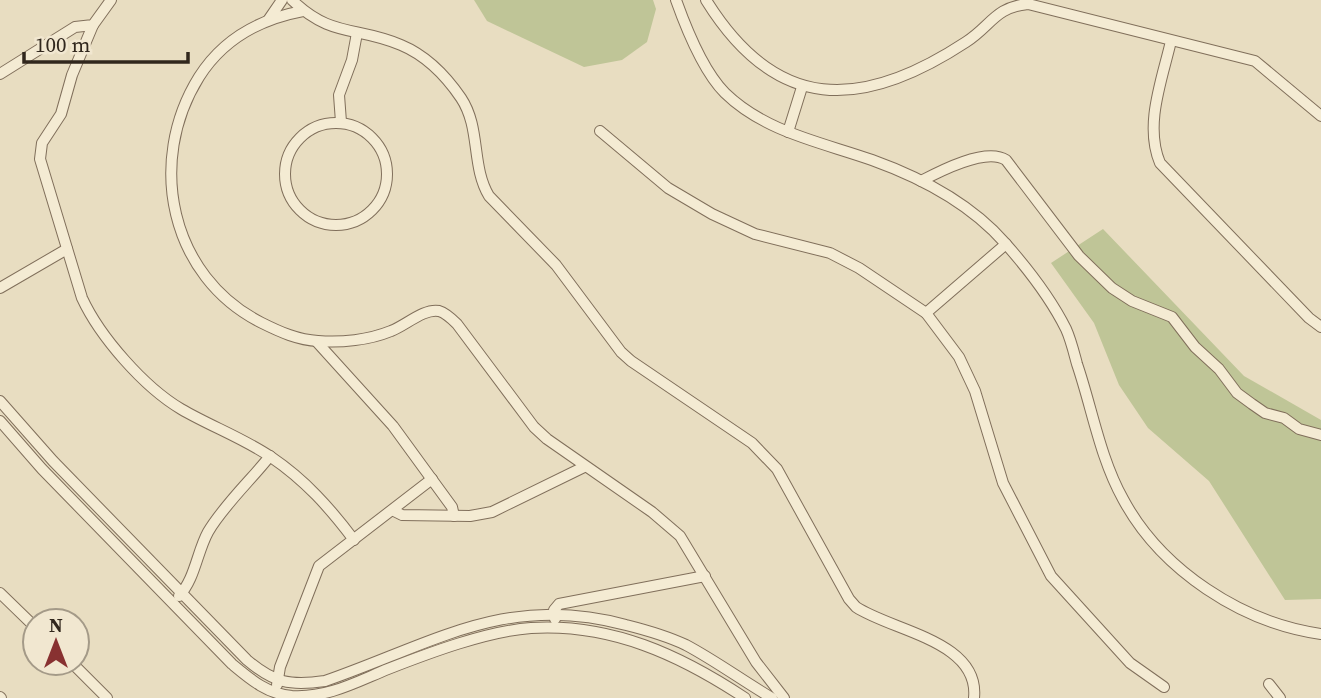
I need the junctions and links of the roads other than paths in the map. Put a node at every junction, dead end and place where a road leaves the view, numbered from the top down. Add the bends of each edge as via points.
1 (111, 0) edge
2 (282, 0) edge
3 (292, 0) edge
4 (676, 0) edge
5 (706, 0) edge
6 (303, 11) junction
7 (270, 19) junction
8 (93, 24) junction
9 (357, 33) junction
10 (1171, 41) junction
11 (0, 74) edge
12 (803, 87) junction
13 (1321, 116) edge
14 (341, 122) junction
15 (600, 131) dead end
16 (788, 132) junction
17 (920, 181) junction
18 (1006, 244) junction
19 (67, 249) junction
20 (0, 288) edge
21 (926, 313) junction
22 (1321, 327) edge
23 (316, 341) junction
24 (0, 401) edge
25 (0, 421) edge
26 (1321, 435) edge
27 (270, 456) junction
28 (584, 467) junction
29 (432, 479) junction
30 (394, 511) junction
31 (454, 516) junction
32 (354, 540) junction
33 (705, 576) junction
34 (182, 592) junction
35 (0, 593) edge
36 (173, 602) junction
37 (21, 613) edge
38 (554, 613) junction
39 (556, 627) junction
40 (1321, 634) edge
41 (86, 677) edge
42 (277, 680) junction
43 (1269, 684) dead end
44 (1164, 687) dead end
45 (278, 696) edge
46 (107, 698) edge
47 (745, 698) edge
48 (772, 698) edge
49 (784, 698) edge
50 (974, 698) edge
51 (1280, 698) edge

1 - 8 street
2 - 7 street
3 - 6 street
4 - 16 street via 722,90 743,109
5 - 12 street via 724,29 752,59
6 - 7 street
6 - 9 street via 327,26
7 - 23 street via 244,31 222,49 190,92 176,130 171,188 181,233 215,289 251,317 283,333
8 - 11 street via 75,27
8 - 19 street via 61,114 41,146 40,159
9 - 14 street via 339,95
9 - 50 street via 400,44 444,78 471,118 478,170 489,196 556,265 621,352 752,443 785,481 849,599 856,607 924,637 964,663 972,677
10 - 12 street via 1028,4 1012,5 968,41 916,70 852,89
10 - 13 street via 1255,61
10 - 22 street via 1154,120 1160,163
12 - 16 street
14 - 14 street via 309,130 297,140 285,170 292,201 316,222 332,226 367,216 387,187 384,152 373,137
15 - 21 street via 668,188 712,214 755,233 830,253
16 - 17 street
17 - 18 street via 985,221
17 - 26 street via 977,159 1006,160 1079,256 1112,288 1172,317 1237,393 1298,429
18 - 21 street
18 - 40 street via 1036,279 1067,331 1122,499 1150,539 1188,575 1243,610 1293,630
19 - 20 street
19 - 27 street via 92,318 151,387 184,411
21 - 44 street via 959,356 975,391 1003,483 1051,576 1130,663
23 - 28 street via 369,337 429,312 445,314 534,427
23 - 29 street via 393,426
24 - 34 street
25 - 36 street
27 - 32 street via 315,492
27 - 34 street via 213,524
28 - 31 street via 492,512
28 - 33 street via 669,526
29 - 30 street
29 - 31 street
30 - 31 street
30 - 32 street
32 - 42 street via 319,566
33 - 38 street via 559,604
33 - 49 street via 756,662
34 - 36 street
34 - 42 street via 247,660
35 - 37 street
36 - 45 street via 232,664
38 - 39 street
38 - 42 street via 515,616 451,632 325,681 290,684
38 - 48 street via 605,619 663,636
39 - 45 street via 515,630 458,645 335,692
39 - 47 street via 601,632 648,645 716,678
41 - 46 street
42 - 45 street
43 - 51 street

